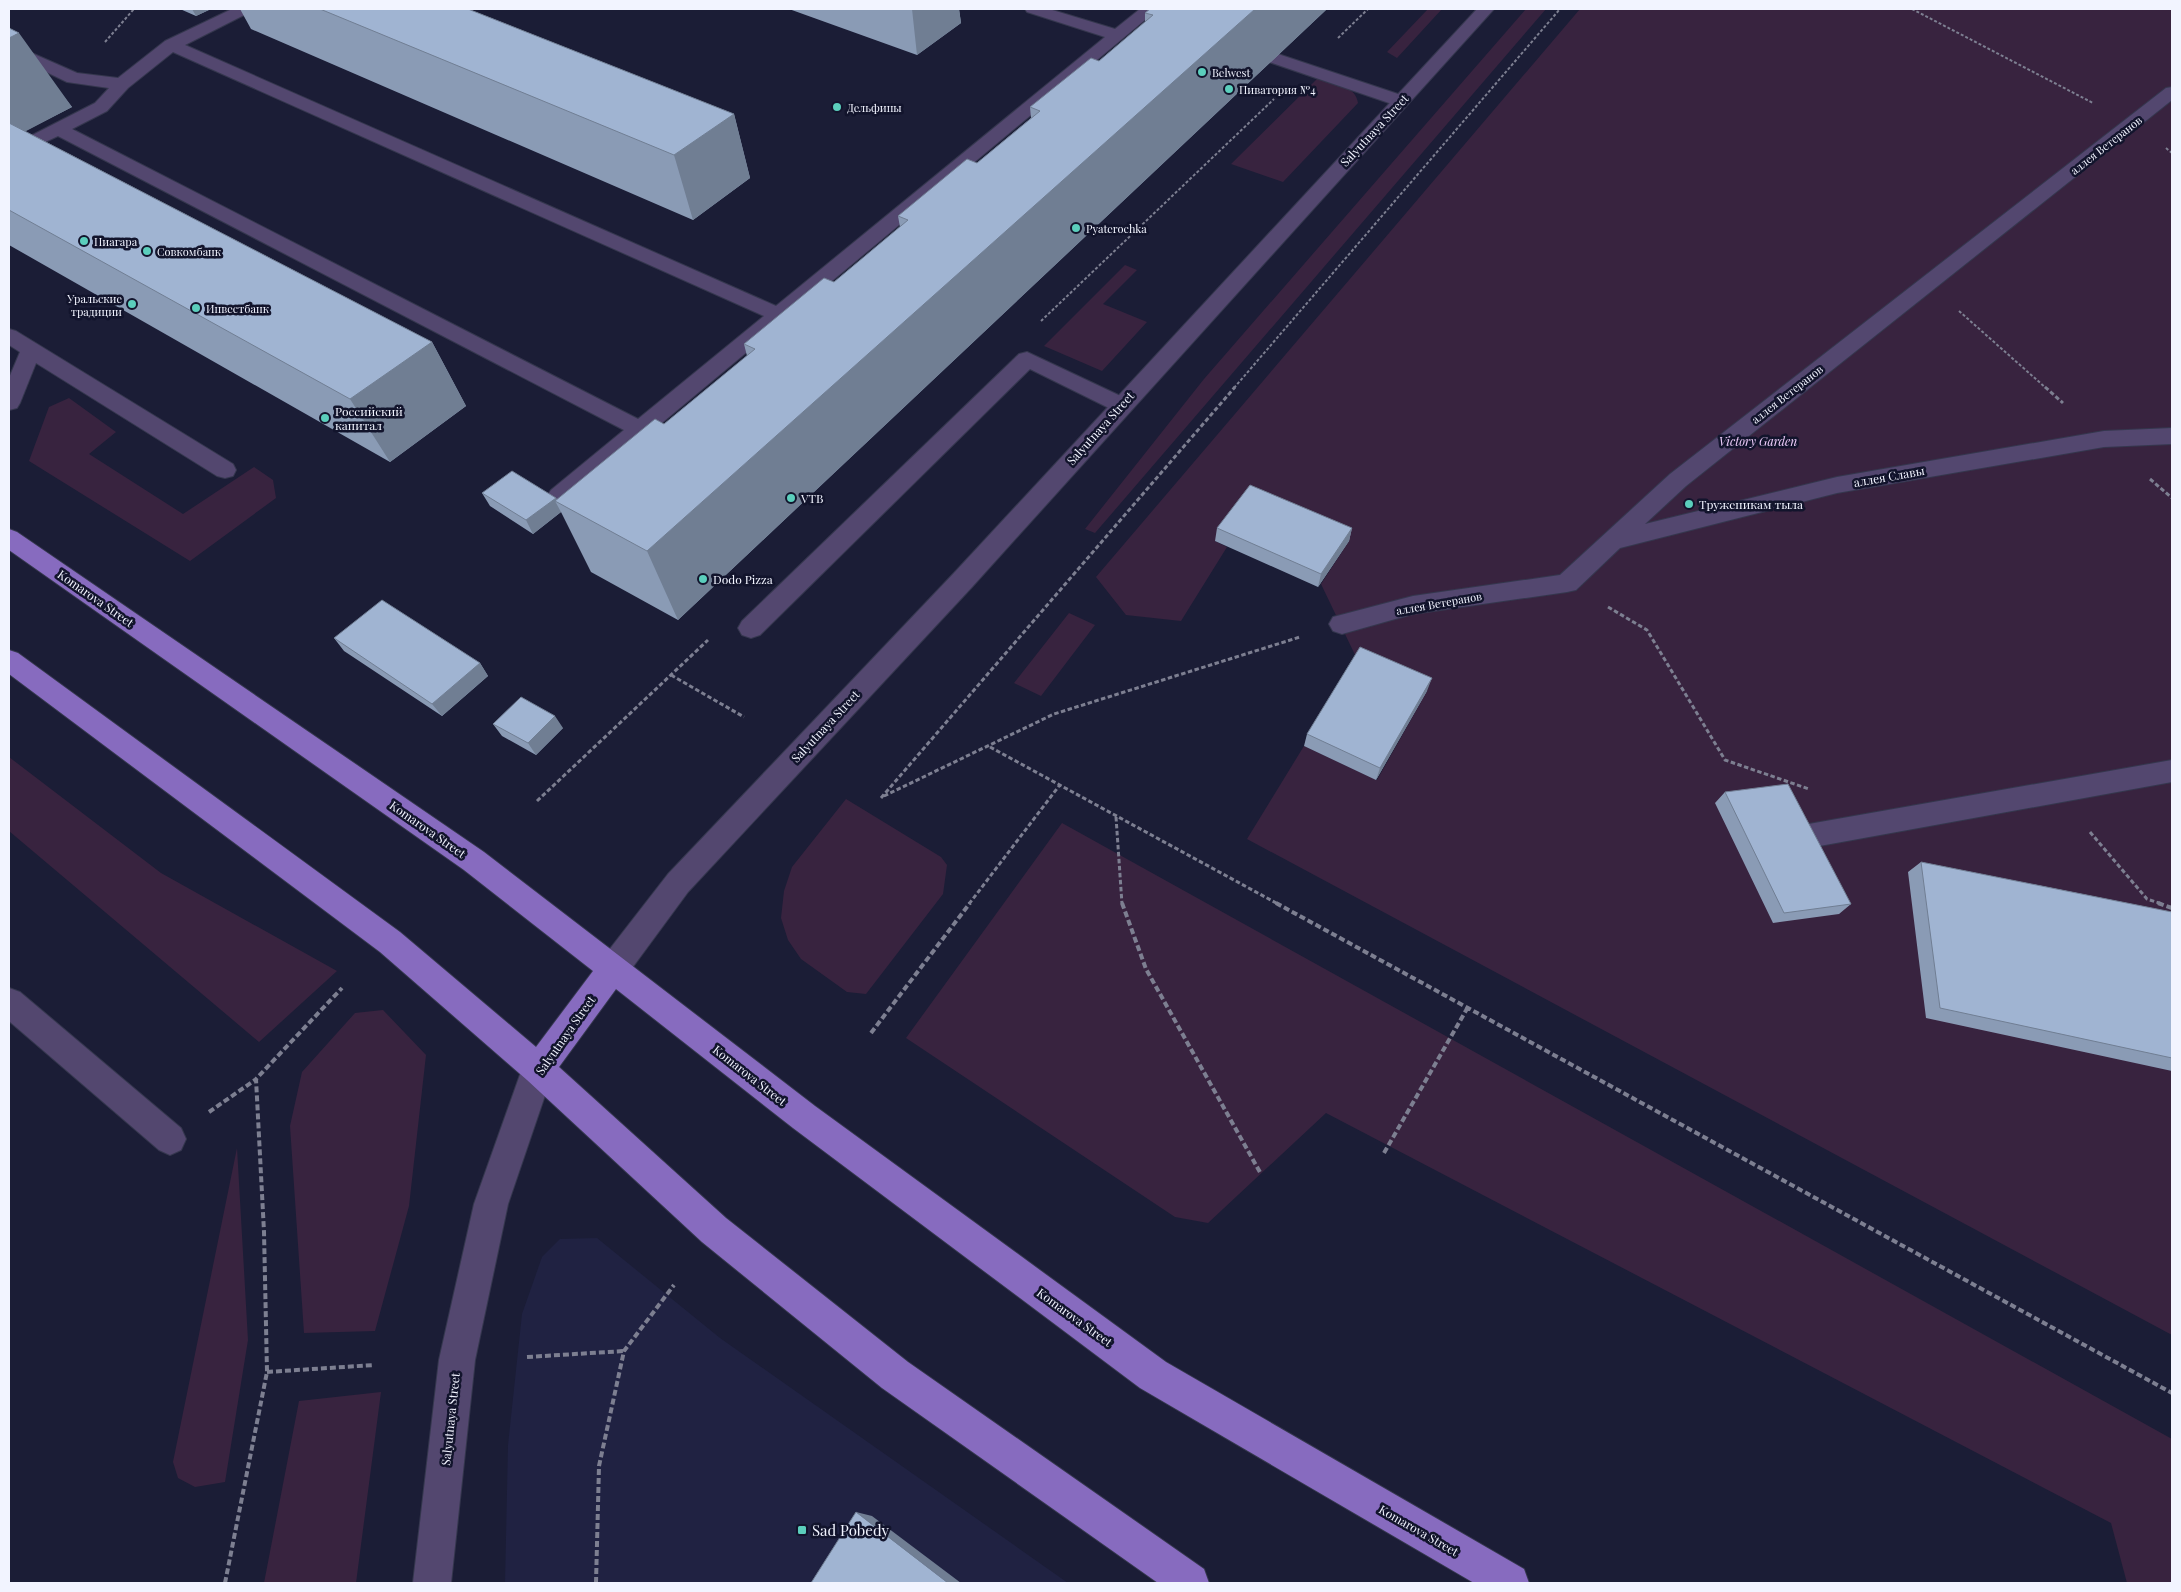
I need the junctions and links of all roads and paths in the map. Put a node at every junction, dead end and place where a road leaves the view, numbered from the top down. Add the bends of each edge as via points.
1 (244, 9) edge
2 (1034, 9) edge
3 (1486, 9) edge
4 (1560, 9) edge
5 (1912, 9) edge
6 (1151, 15) edge
7 (1116, 35) junction
8 (171, 45) junction
9 (9, 48) edge
10 (1275, 58) dead end
11 (122, 84) junction
12 (2172, 92) edge
13 (1401, 101) junction
14 (2134, 124) junction
15 (59, 129) junction
16 (2172, 153) edge
17 (9, 154) edge
18 (1928, 284) junction
19 (779, 316) junction
20 (9, 336) edge
21 (31, 350) junction
22 (9, 403) edge
23 (1121, 404) junction
24 (640, 430) junction
25 (2172, 436) edge
26 (2104, 439) junction
27 (225, 470) dead end
28 (559, 496) edge
29 (2172, 498) edge
30 (9, 538) edge
31 (1609, 542) junction
32 (1567, 583) junction
33 (1342, 624) joint
34 (752, 628) dead end
35 (9, 660) edge
36 (671, 675) dead end
37 (744, 717) dead end
38 (990, 747) junction
39 (2172, 771) edge
40 (1059, 786) junction
41 (1817, 792) dead end
42 (2056, 792) junction
43 (1116, 816) junction
44 (1803, 837) edge
45 (2172, 908) edge
46 (613, 969) junction
47 (342, 988) dead end
48 (9, 1002) edge
49 (1468, 1007) junction
50 (871, 1033) dead end
51 (538, 1069) junction
52 (256, 1079) junction
53 (170, 1139) joint
54 (1384, 1153) dead end
55 (1261, 1174) dead end
56 (674, 1285) dead end
57 (624, 1351) junction
58 (527, 1357) dead end
59 (374, 1365) dead end
60 (267, 1372) junction
61 (2172, 1393) edge
62 (225, 1583) edge
63 (432, 1583) edge
64 (596, 1583) edge
65 (1190, 1583) edge
66 (1510, 1583) edge

1 - 8 street
2 - 7 street
3 - 13 street, Salyutnaya Street
4 - 38 path via 881,798
5 - 14 path
6 - 7 street
7 - 19 street
8 - 11 street
8 - 19 street
9 - 11 street via 73,78
10 - 13 street
11 - 15 street via 101,107
12 - 14 street, аллея Ветеранов
13 - 23 street, Salyutnaya Street
14 - 16 path
14 - 18 street, аллея Ветеранов
15 - 17 street
15 - 24 street
18 - 26 path
18 - 31 street, аллея Ветеранов via 1678,480
19 - 24 street
20 - 21 street
21 - 22 street
21 - 27 street
23 - 34 street via 1027,358
23 - 46 street, Salyutnaya Street via 962,580 678,883
24 - 28 street
25 - 26 street, аллея Славы
26 - 29 path
26 - 31 street, аллея Славы via 1837,485
30 - 46 main road, Komarova Street via 474,861
31 - 32 street, аллея Ветеранов
32 - 33 street, аллея Ветеранов via 1414,605
32 - 41 path via 1647,630 1725,760
33 - 38 path via 1054,714
35 - 51 main road via 390,942
36 - 37 path
38 - 40 path
39 - 42 street
40 - 43 path
40 - 50 path
42 - 44 street
42 - 45 path via 2147,899
43 - 49 path
43 - 55 path via 1121,901 1146,969
46 - 51 main road, Salyutnaya Street
46 - 66 main road, Komarova Street via 804,1117 1154,1375
47 - 52 path
48 - 53 street
49 - 54 path
49 - 61 path
51 - 63 street, Salyutnaya Street via 491,1204 457,1360
51 - 65 main road via 714,1230 895,1375
52 - 53 path
52 - 60 path
56 - 57 path
57 - 58 path
57 - 64 path via 599,1466
59 - 60 path
60 - 62 path

